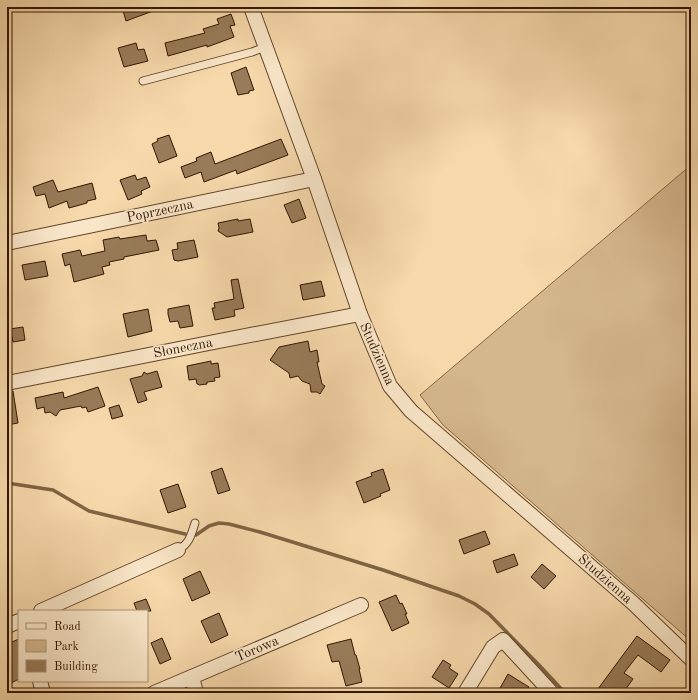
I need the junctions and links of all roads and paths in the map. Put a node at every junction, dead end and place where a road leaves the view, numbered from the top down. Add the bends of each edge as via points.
1 (251, 7) edge
2 (265, 47) junction
3 (143, 81) dead end
4 (314, 179) junction
5 (7, 243) edge
6 (360, 314) junction
7 (7, 383) edge
8 (195, 523) dead end
9 (178, 550) joint
10 (361, 605) dead end
11 (43, 610) edge
12 (18, 621) edge
13 (7, 626) edge
14 (691, 659) edge
15 (192, 677) junction
16 (40, 682) edge
17 (43, 693) edge
18 (154, 693) edge
19 (196, 693) edge
20 (464, 693) edge
21 (551, 693) edge

1 - 2 street, Studzienna
2 - 3 lane
2 - 4 street, Studzienna
4 - 5 street, Poprzeczna
4 - 6 street, Studzienna
6 - 7 street, Słoneczna
6 - 14 street, Studzienna via 390,386 411,411 633,603
8 - 9 lane via 190,539
9 - 11 street
10 - 15 street, Torowa
12 - 13 street
15 - 18 street, Torowa
15 - 19 street
16 - 17 street
20 - 21 street via 493,647 503,640

